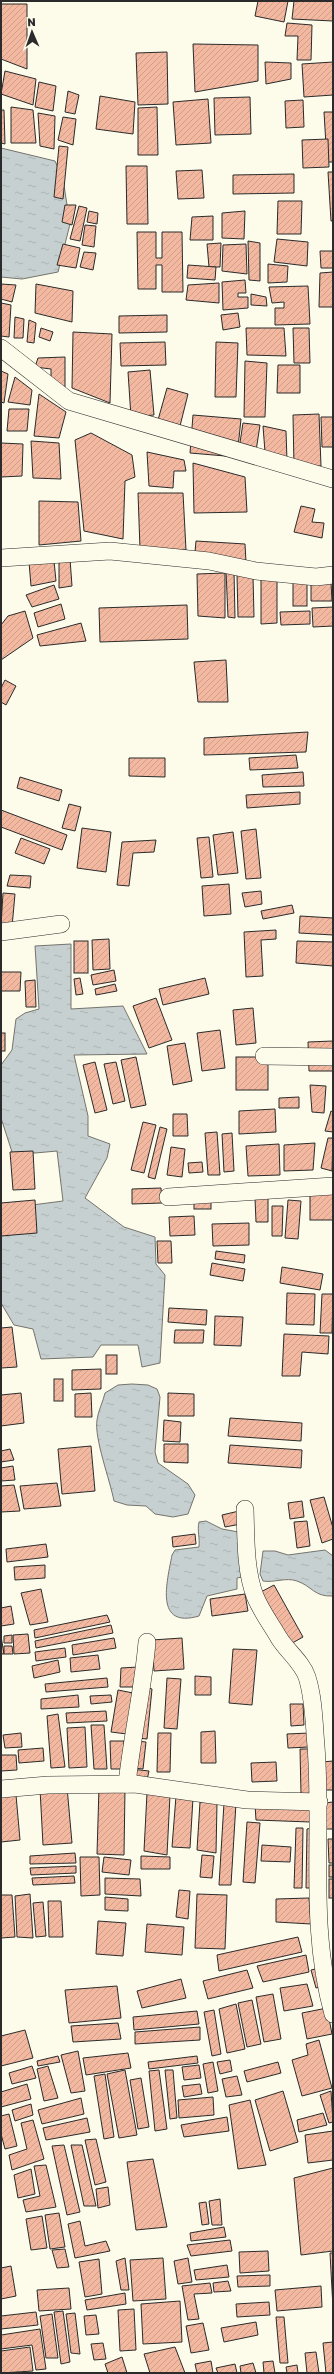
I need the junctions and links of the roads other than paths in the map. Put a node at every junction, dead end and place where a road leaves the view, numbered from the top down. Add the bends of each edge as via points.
1 (1, 348) edge
2 (333, 479) edge
3 (1, 558) edge
4 (333, 575) edge
5 (61, 924) dead end
6 (1, 932) edge
7 (264, 1056) dead end
8 (333, 1057) edge
9 (333, 1186) edge
10 (168, 1197) dead end
11 (245, 1509) dead end
12 (147, 1642) dead end
13 (127, 1784) junction
14 (1, 1790) edge
15 (319, 1802) junction
16 (325, 1836) edge
17 (333, 2014) edge

1 - 2 street via 69,401
3 - 4 street via 110,551 209,561 256,571 316,577
5 - 6 street
7 - 8 street
9 - 10 street
11 - 15 street via 249,1570 255,1595 284,1646 307,1677 313,1711
12 - 13 street
13 - 14 street via 48,1785
13 - 15 street via 247,1800
15 - 16 street
16 - 17 street via 317,1897 322,1962

